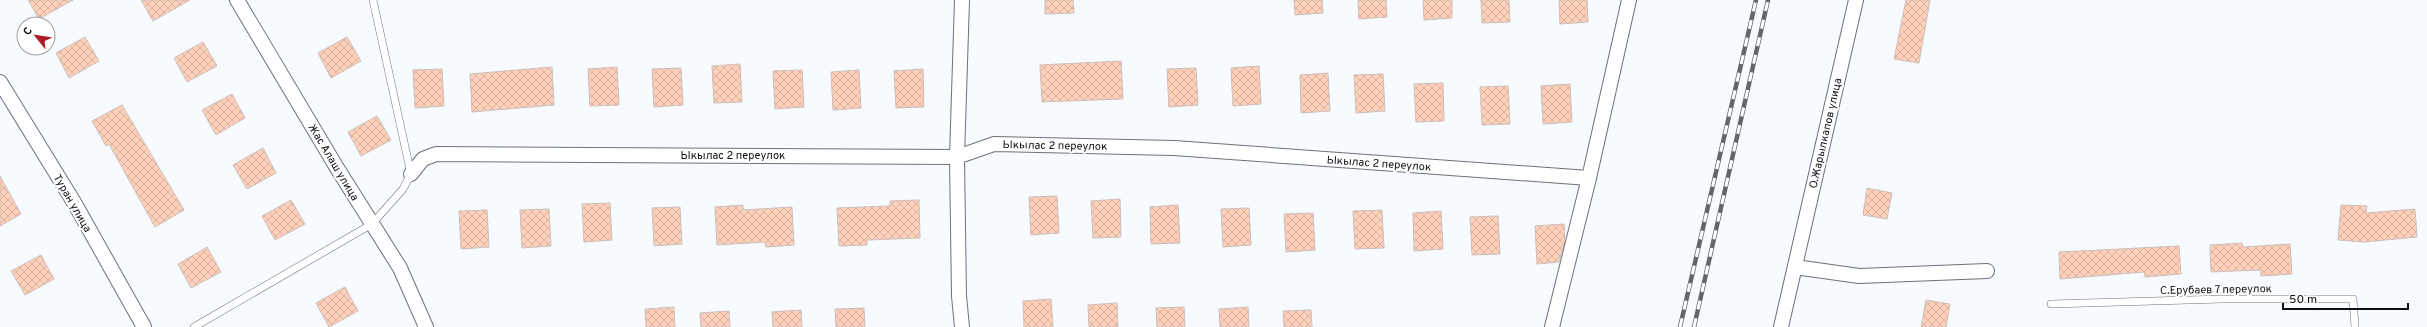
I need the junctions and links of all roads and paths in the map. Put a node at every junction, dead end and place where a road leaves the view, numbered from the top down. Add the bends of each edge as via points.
1 (237, 0) edge
2 (373, 0) edge
3 (962, 0) edge
4 (1629, 0) edge
5 (1856, 0) edge
6 (0, 82) edge
7 (958, 157) junction
8 (411, 174) junction
9 (1589, 178) junction
10 (372, 224) junction
11 (1795, 267) junction
12 (1987, 271) dead end
13 (2051, 304) dead end
14 (144, 327) edge
15 (194, 327) edge
16 (426, 327) edge
17 (962, 327) edge
18 (1552, 327) edge
19 (1782, 327) edge
20 (2354, 327) edge

1 - 10 street, Жас Алаш улица
2 - 8 lane
3 - 7 street
4 - 9 street
5 - 11 street, О.Жарылкапов улица
6 - 14 street, Туран улица via 75,204
7 - 8 street, Ыкылас 2 переулок via 436,154 423,159
7 - 9 street, Ыкылас 2 переулок via 994,144 1174,148
7 - 17 street via 958,296
8 - 10 lane via 403,189
9 - 18 street
10 - 15 lane
10 - 16 street, Жас Алаш улица via 400,268
11 - 12 street via 1859,276
11 - 19 street, О.Жарылкапов улица
13 - 20 lane, С.Ерубаев 7 переулок via 2222,299 2353,299

